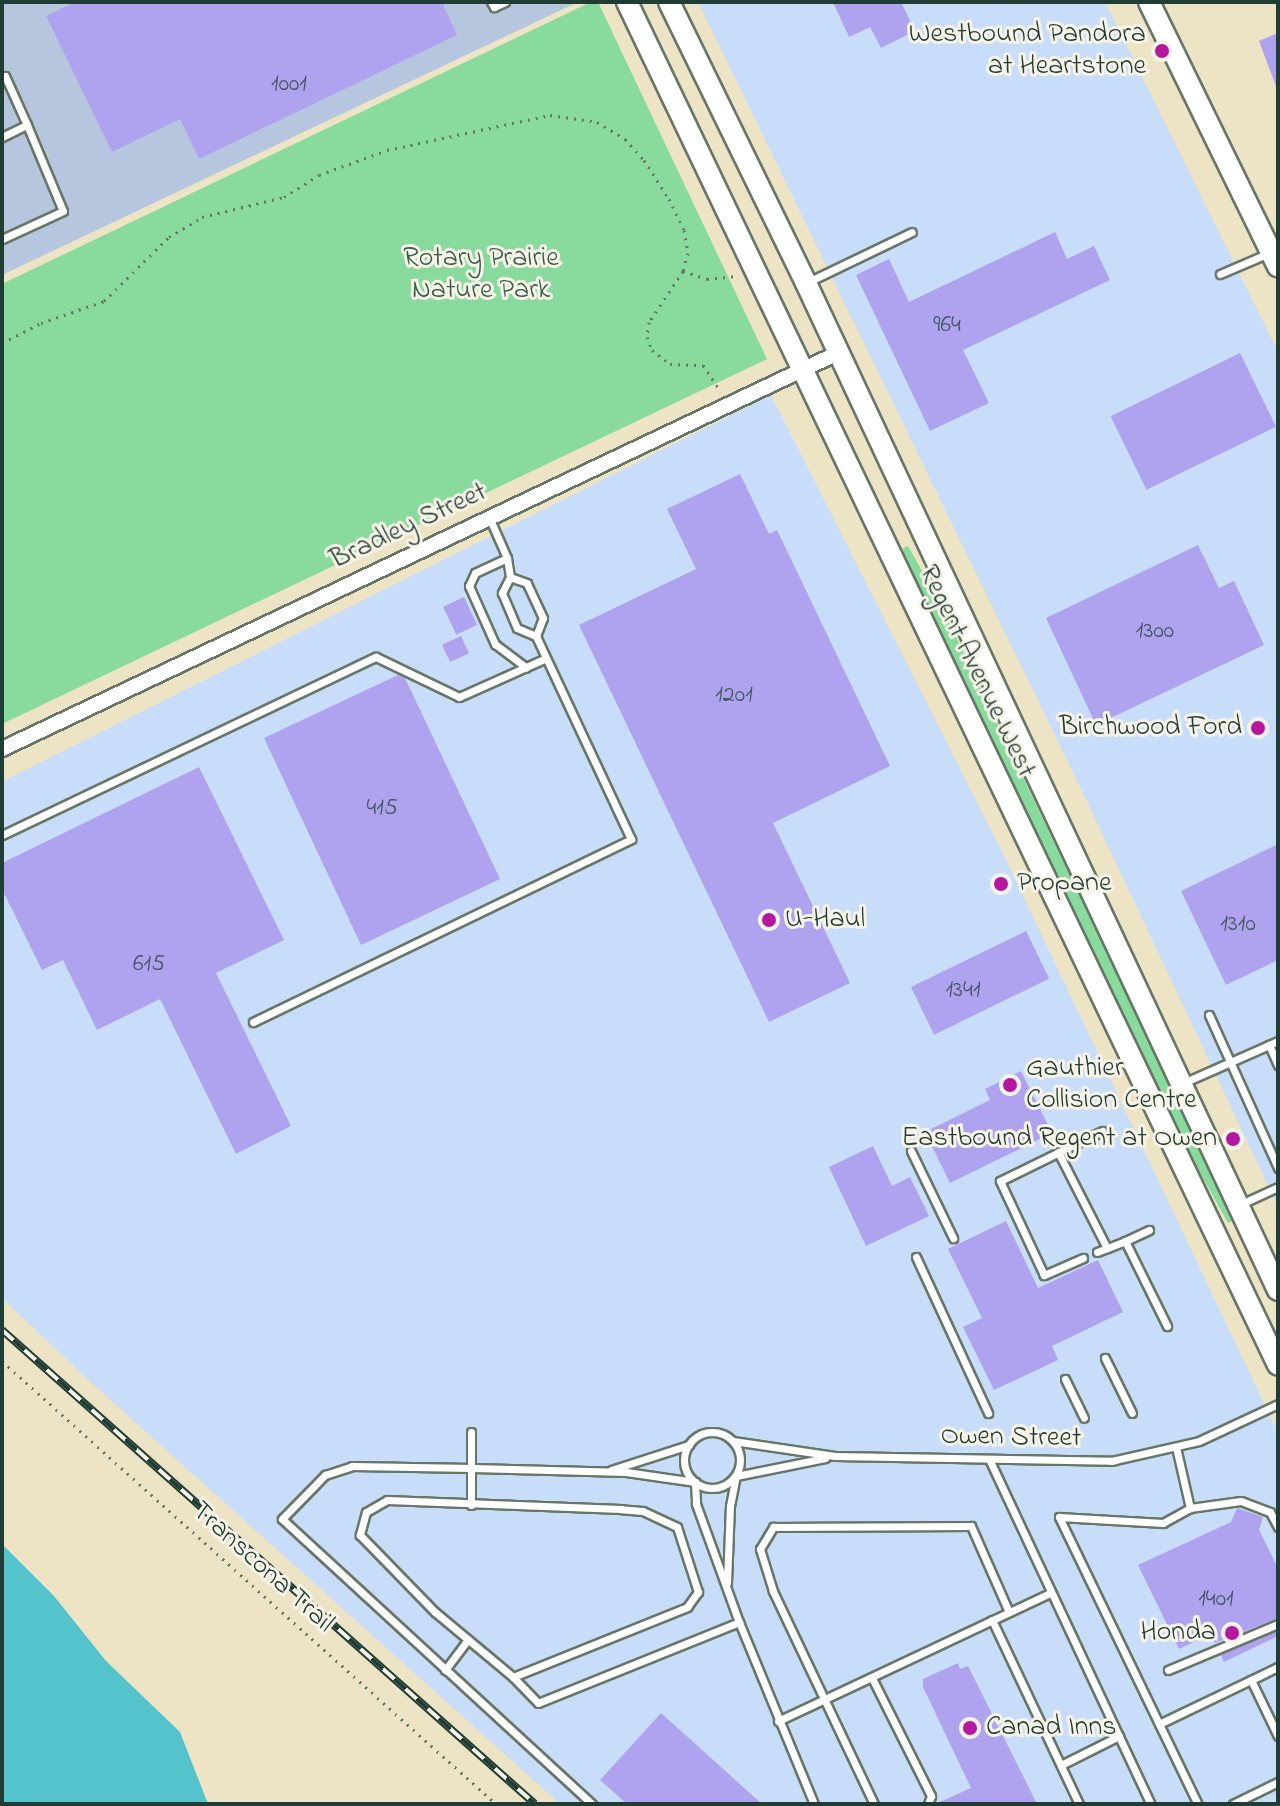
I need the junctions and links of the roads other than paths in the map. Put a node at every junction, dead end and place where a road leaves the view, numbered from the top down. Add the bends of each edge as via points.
1 (491, 2) edge
2 (505, 2) edge
3 (627, 2) edge
4 (669, 2) edge
5 (1149, 2) edge
6 (2, 77) edge
7 (27, 125) junction
8 (2, 137) edge
9 (912, 232) dead end
10 (2, 239) edge
11 (1274, 259) edge
12 (1220, 274) dead end
13 (806, 283) junction
14 (838, 353) junction
15 (800, 370) junction
16 (489, 517) junction
17 (507, 558) junction
18 (510, 577) junction
19 (536, 636) junction
20 (546, 658) junction
21 (526, 667) junction
22 (2, 749) edge
23 (2, 835) edge
24 (1209, 1015) dead end
25 (253, 1022) dead end
26 (1278, 1041) edge
27 (1269, 1045) junction
28 (1230, 1061) junction
29 (1278, 1065) edge
30 (1181, 1083) junction
31 (1102, 1131) dead end
32 (911, 1151) dead end
33 (1058, 1152) junction
34 (1278, 1168) edge
35 (1278, 1187) edge
36 (1239, 1205) junction
37 (1149, 1230) dead end
38 (953, 1238) dead end
39 (1125, 1241) junction
40 (1107, 1248) junction
41 (1097, 1252) dead end
42 (916, 1257) dead end
43 (1083, 1258) dead end
44 (1278, 1288) edge
45 (1167, 1326) dead end
46 (1105, 1358) dead end
47 (1278, 1365) edge
48 (1065, 1379) dead end
49 (1278, 1404) edge
50 (988, 1413) dead end
51 (1132, 1413) dead end
52 (1084, 1418) dead end
53 (471, 1432) dead end
54 (733, 1441) junction
55 (689, 1445) junction
56 (1176, 1447) junction
57 (835, 1456) junction
58 (990, 1461) junction
59 (473, 1468) junction
60 (607, 1471) junction
61 (736, 1476) junction
62 (695, 1482) junction
63 (471, 1505) junction
64 (1190, 1508) junction
65 (1278, 1527) edge
66 (727, 1588) junction
67 (1050, 1593) junction
68 (1009, 1612) junction
69 (992, 1620) junction
70 (739, 1622) junction
71 (1278, 1624) edge
72 (468, 1640) junction
73 (1278, 1667) edge
74 (445, 1670) junction
75 (1168, 1670) dead end
76 (513, 1677) junction
77 (872, 1678) junction
78 (1251, 1680) junction
79 (824, 1701) junction
80 (778, 1721) junction
81 (1159, 1724) junction
82 (1119, 1736) junction
83 (1278, 1736) edge
84 (1061, 1765) junction
85 (1278, 1782) edge
86 (592, 1804) edge
87 (814, 1804) edge
88 (874, 1804) edge
89 (928, 1804) edge
90 (1079, 1804) edge
91 (1151, 1804) edge
92 (1198, 1804) edge
93 (1233, 1804) edge

1 - 2 lane via 494,7
3 - 15 main road, Regent Avenue West
4 - 13 main road, Regent Avenue West
5 - 11 main road
6 - 7 lane
7 - 8 lane
7 - 10 lane via 63,211
9 - 13 lane
11 - 12 lane
13 - 14 main road, Regent Avenue West
14 - 15 street, Bradley Street
14 - 30 main road, Regent Avenue West
15 - 16 street, Bradley Street
15 - 47 main road, Regent Avenue West
16 - 17 lane
16 - 22 street, Bradley Street
17 - 18 lane
17 - 21 lane via 475,573 469,586 495,644
18 - 19 lane via 527,583 543,618
18 - 19 lane via 502,593 517,628
19 - 20 lane
20 - 21 lane
20 - 25 lane via 631,839
21 - 23 lane via 459,697 376,657
24 - 28 lane
26 - 27 lane
27 - 28 lane
27 - 29 lane
28 - 30 lane
28 - 34 lane
30 - 36 main road, Regent Avenue West
31 - 33 lane
32 - 38 lane
33 - 40 lane
33 - 43 lane via 1000,1181 1044,1275
35 - 36 lane
36 - 44 main road, Regent Avenue West
37 - 39 lane
39 - 40 lane
39 - 45 lane
40 - 41 lane
42 - 50 lane
46 - 51 lane
48 - 52 lane
49 - 56 lane, Owen Street
53 - 59 lane
54 - 55 lane, Owen Street via 709,1432
54 - 57 lane, Owen Street
54 - 61 lane via 741,1458
55 - 60 lane
55 - 62 lane via 685,1468
56 - 58 lane, Owen Street via 1111,1461
56 - 64 lane
57 - 58 lane, Owen Street
57 - 61 lane
58 - 67 lane
59 - 60 lane
59 - 63 lane
59 - 74 lane via 352,1466 325,1475 282,1519
60 - 62 lane
61 - 62 lane via 712,1488
61 - 66 lane
62 - 66 lane via 696,1504
63 - 72 lane via 387,1500 366,1512 360,1535
63 - 76 lane via 621,1509 661,1518 677,1527 698,1592 687,1607
64 - 65 lane via 1241,1501 1270,1512
64 - 81 lane via 1163,1523 1059,1517
66 - 70 lane
67 - 68 lane
67 - 82 lane
68 - 69 lane
68 - 79 lane via 971,1526 773,1527 760,1549 773,1591
69 - 77 lane
69 - 84 lane
70 - 76 lane via 538,1703
70 - 80 lane
71 - 75 lane
72 - 74 lane
72 - 76 lane
73 - 78 lane
74 - 86 lane
77 - 79 lane
77 - 89 lane via 931,1796
78 - 81 lane
78 - 83 lane
79 - 80 lane
79 - 88 lane
80 - 87 lane
81 - 92 lane
82 - 84 lane
82 - 91 lane
84 - 90 lane
85 - 93 lane

